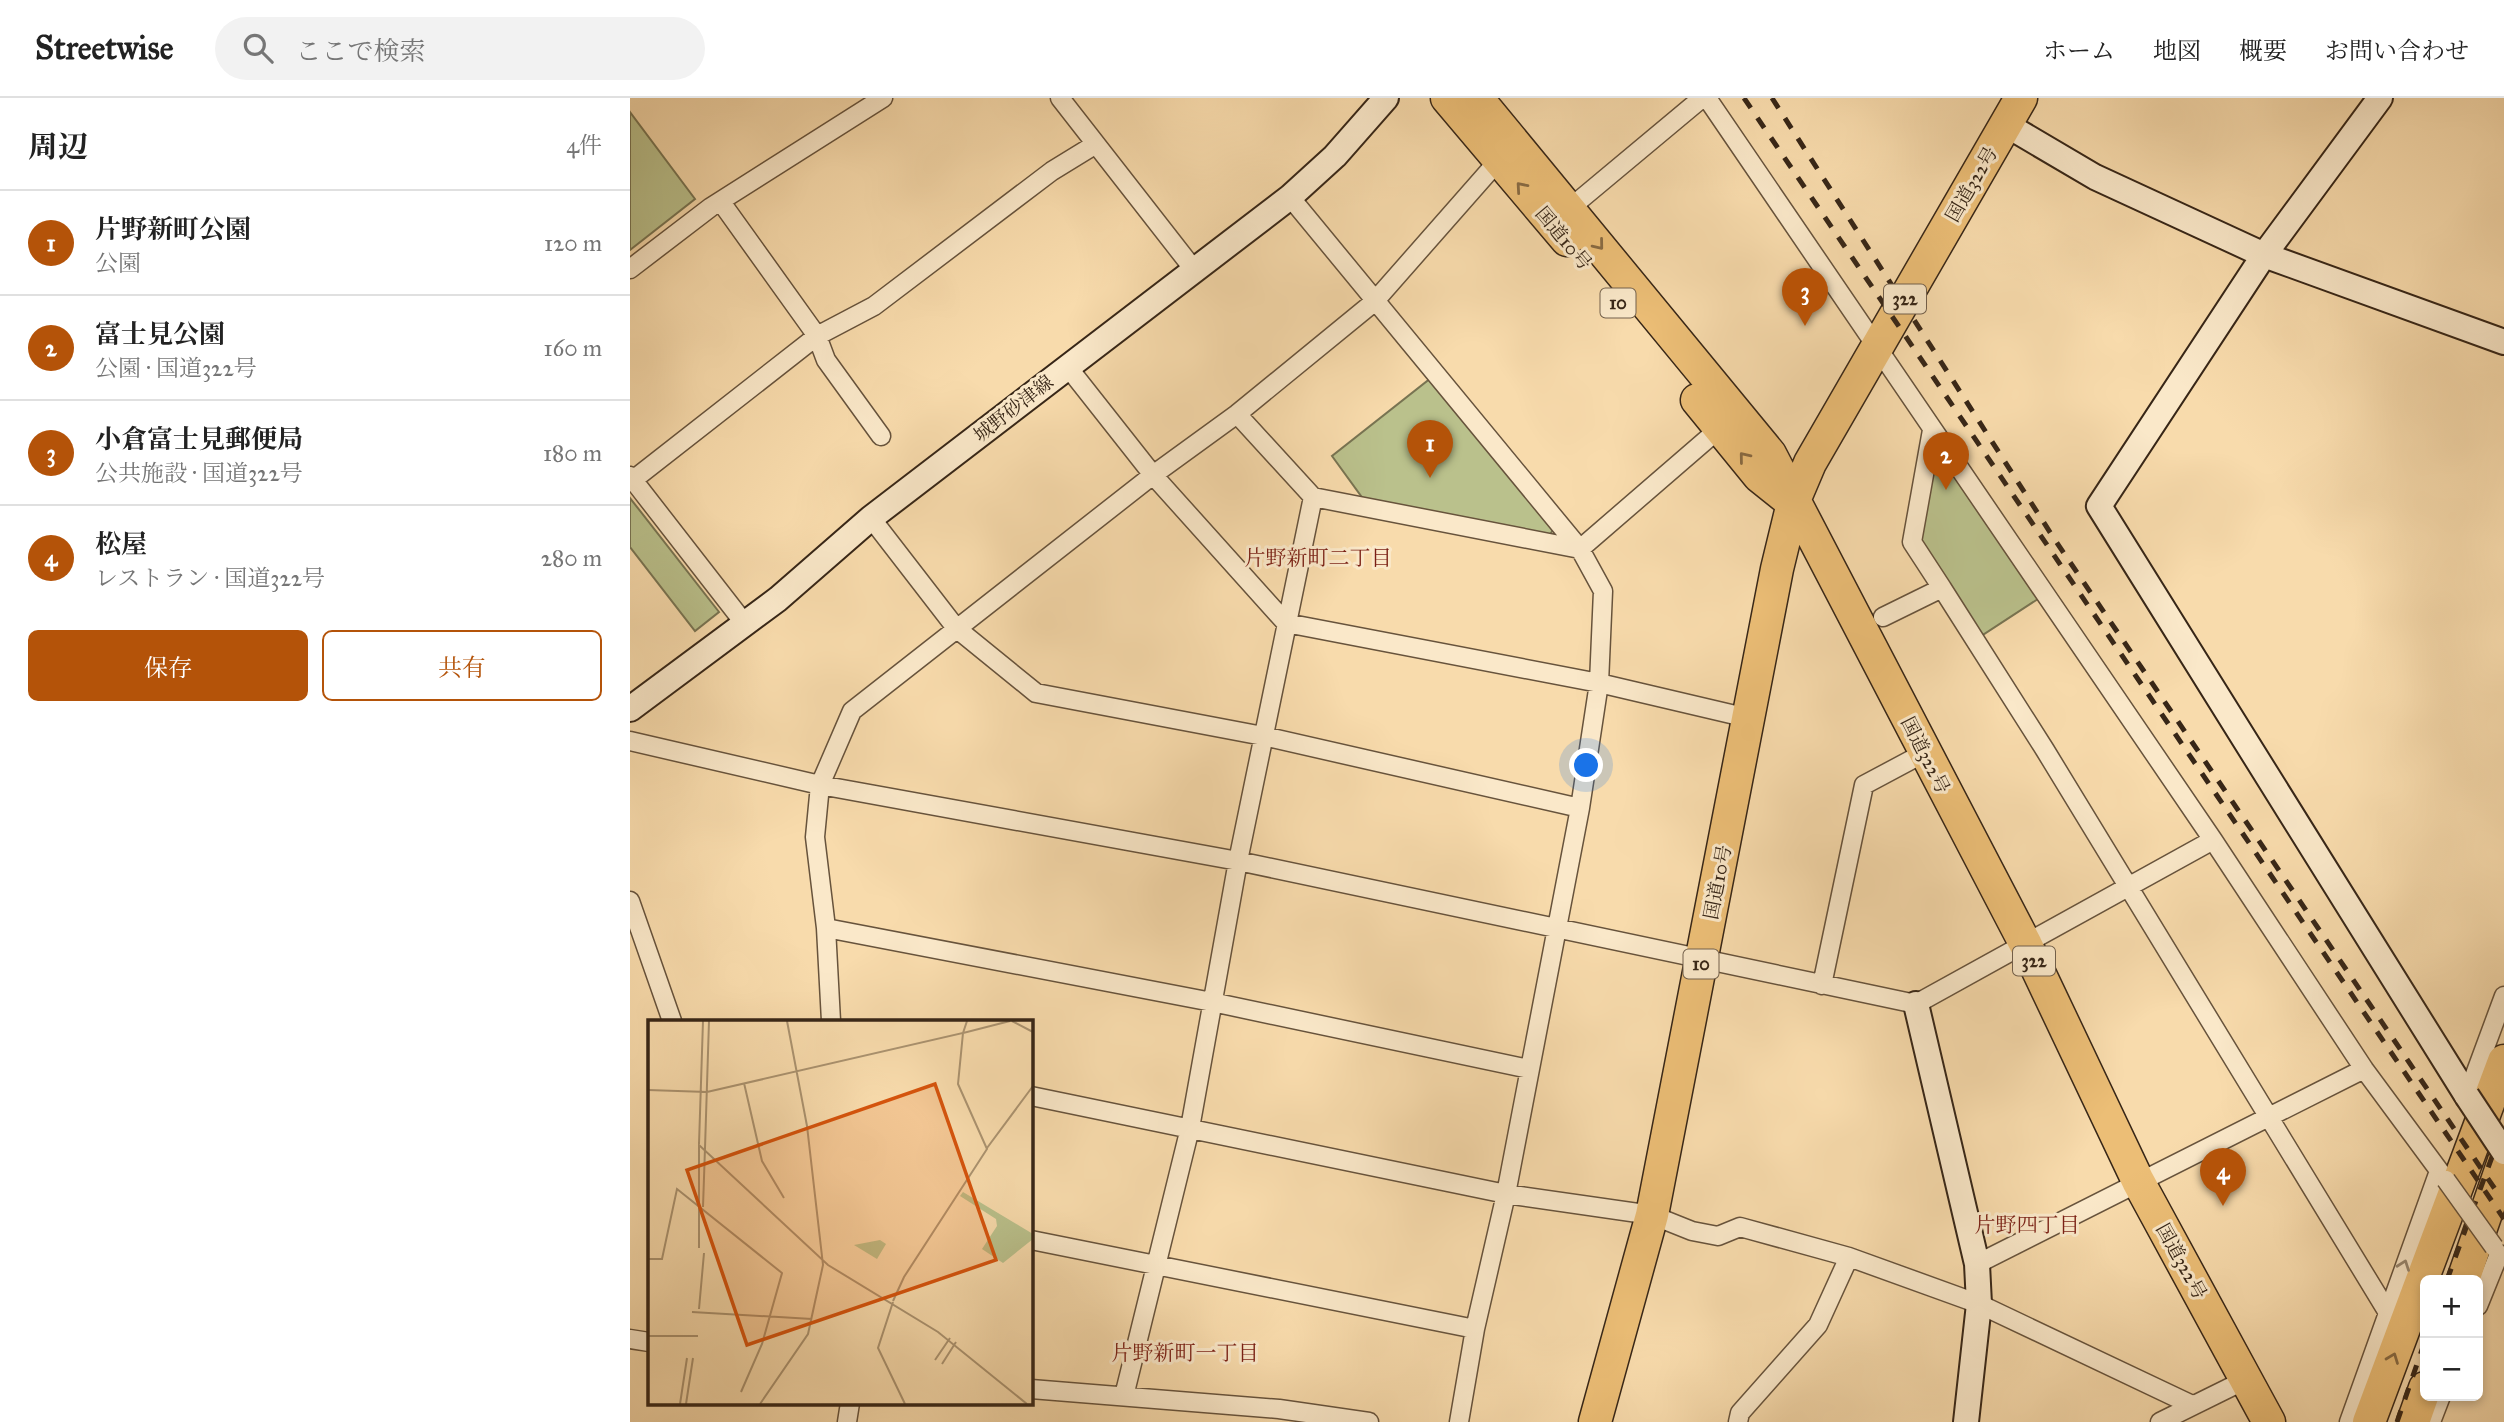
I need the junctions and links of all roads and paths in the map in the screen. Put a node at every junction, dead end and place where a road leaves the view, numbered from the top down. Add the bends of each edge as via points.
1 (883, 98) edge
2 (1060, 98) edge
3 (1386, 98) edge
4 (1447, 98) edge
5 (1477, 98) edge
6 (1705, 98) edge
7 (2380, 98) edge
8 (2013, 111) edge
9 (1096, 144) junction
10 (1498, 161) junction
11 (1290, 197) junction
12 (720, 202) junction
13 (1569, 209) junction
14 (2264, 255) junction
15 (630, 269) edge
16 (1195, 271) junction
17 (1374, 302) junction
18 (817, 336) junction
19 (2504, 342) edge
20 (1876, 350) junction
21 (1067, 366) junction
22 (1237, 414) junction
23 (1720, 428) junction
24 (1932, 430) junction
25 (881, 436) dead end
26 (1153, 475) junction
27 (631, 478) edge
28 (1313, 497) junction
29 (1793, 503) junction
30 (872, 518) junction
31 (1580, 549) junction
32 (1942, 588) junction
33 (1883, 617) dead end
34 (1286, 623) junction
35 (745, 624) junction
36 (956, 628) junction
37 (1599, 683) junction
38 (630, 709) edge
39 (1748, 718) junction
40 (1263, 736) junction
41 (630, 741) edge
42 (1924, 753) junction
43 (820, 785) junction
44 (1580, 808) junction
45 (2213, 840) junction
46 (1238, 861) junction
47 (2127, 888) junction
48 (630, 901) edge
49 (1556, 927) junction
50 (826, 928) junction
51 (2026, 945) junction
52 (1702, 960) junction
53 (1822, 985) junction
54 (2504, 996) edge
55 (1213, 1002) junction
56 (1916, 1004) junction
57 (672, 1020) edge
58 (831, 1020) edge
59 (2504, 1061) edge
60 (1529, 1069) junction
61 (2364, 1069) junction
62 (1032, 1096) edge
63 (2467, 1096) junction
64 (2266, 1115) junction
65 (1190, 1128) junction
66 (2504, 1152) edge
67 (2504, 1161) edge
68 (2442, 1176) junction
69 (2138, 1181) junction
70 (1506, 1194) junction
71 (1652, 1215) junction
72 (1032, 1240) edge
73 (2499, 1255) edge
74 (1849, 1257) junction
75 (1156, 1264) junction
76 (1977, 1264) junction
77 (2465, 1275) edge
78 (2483, 1294) edge
79 (1979, 1304) junction
80 (2387, 1311) junction
81 (1475, 1329) junction
82 (630, 1339) edge
83 (648, 1342) edge
84 (2246, 1379) junction
85 (1032, 1389) edge
86 (1125, 1396) junction
87 (2420, 1401) edge
88 (2439, 1401) edge
89 (850, 1404) edge
90 (2192, 1405) junction
91 (1278, 1415) edge
92 (847, 1422) edge
93 (1369, 1422) edge
94 (1460, 1422) edge
95 (1595, 1422) edge
96 (1738, 1422) edge
97 (1966, 1422) edge
98 (2160, 1422) edge
99 (2269, 1422) edge
100 (2349, 1422) edge
101 (2369, 1422) edge
102 (2413, 1422) edge
103 (2431, 1422) edge

1 - 12 street
2 - 9 street
3 - 11 street, 城野砂津線 via 1345,147
4 - 10 highway, 国道10号 / 10
5 - 13 highway, 国道10号 / 10
6 - 13 street
6 - 20 street
7 - 14 street
8 - 14 street via 2095,177
8 - 20 highway, 国道322号 / 322
9 - 16 street
9 - 18 street via 1042,178 874,306
10 - 17 street
23 -> 10 highway, 国道10号 / 10
11 - 16 street, 城野砂津線
11 - 17 street
12 - 15 street
12 - 18 street
13 -> 29 highway, 国道10号 / 10 via 1770,454
14 - 19 street
14 - 63 street via 2099,506
16 - 21 street, 城野砂津線
17 - 22 street
17 - 31 street
18 - 25 street via 826,360
18 - 27 street
20 - 24 street
20 - 29 highway, 国道322号 / 322 via 1808,466
21 - 26 street
21 - 30 street, 城野砂津線
22 - 26 street
22 - 28 street
29 -> 23 highway, 国道10号 / 10 via 1759,476
23 - 31 street
24 - 32 street via 1912,542
24 - 45 street
26 - 34 street
26 - 36 street
27 - 35 street
28 - 31 street
28 - 34 street
29 - 39 highway, 国道10号 / 10
29 - 42 highway, 国道322号 / 322
30 - 35 street, 城野砂津線
30 - 36 street
31 - 37 street via 1603,591
32 - 33 street
32 - 47 street
34 - 37 street
34 - 40 street
35 - 38 street, 城野砂津線
36 - 40 street via 1036,693
36 - 43 street via 852,711
37 - 39 street
37 - 44 street
39 - 52 highway, 国道10号 / 10
40 - 44 street
40 - 46 street
41 - 43 street
42 - 51 highway, 国道322号 / 322
42 - 53 street via 1864,785
43 - 46 street
43 - 50 street via 815,837
44 - 49 street
45 - 47 street
45 - 61 street
46 - 49 street
46 - 55 street
47 - 51 street
47 - 64 street
48 - 57 street
49 - 52 street
49 - 60 street
50 - 55 street
50 - 58 street
51 - 56 street
51 - 69 highway, 国道322号 / 322
52 - 53 street
52 - 71 highway, 国道10号 / 10
53 - 56 street
54 - 63 street
55 - 60 street
55 - 65 street
56 - 76 street
101 -> 59 highway
60 - 70 street
61 - 64 street
61 - 68 street
62 - 65 street
63 - 66 street, bridge
64 - 69 street
64 - 80 street
65 - 70 street
65 - 75 street
67 - 77 highway
68 - 73 street, bridge
80 -> 68 street
69 - 76 street
69 - 84 highway, 国道322号 / 322
70 - 71 street
70 - 81 street
71 - 74 street via 1692,1231 1718,1236 1740,1227
71 - 95 highway, 国道10号 / 10
72 - 75 street
73 - 78 street
74 - 79 street
74 - 96 street via 1818,1325 1740,1413
75 - 81 street
75 - 86 street
76 - 79 street
79 - 90 street
79 - 97 street
80 - 100 street
81 - 94 street
82 - 83 street
84 - 90 street
84 - 99 highway, 国道322号 / 322
85 - 86 street
86 - 91 street
87 - 102 highway
88 - 103 street
89 - 92 street
90 - 98 street
91 - 93 street

